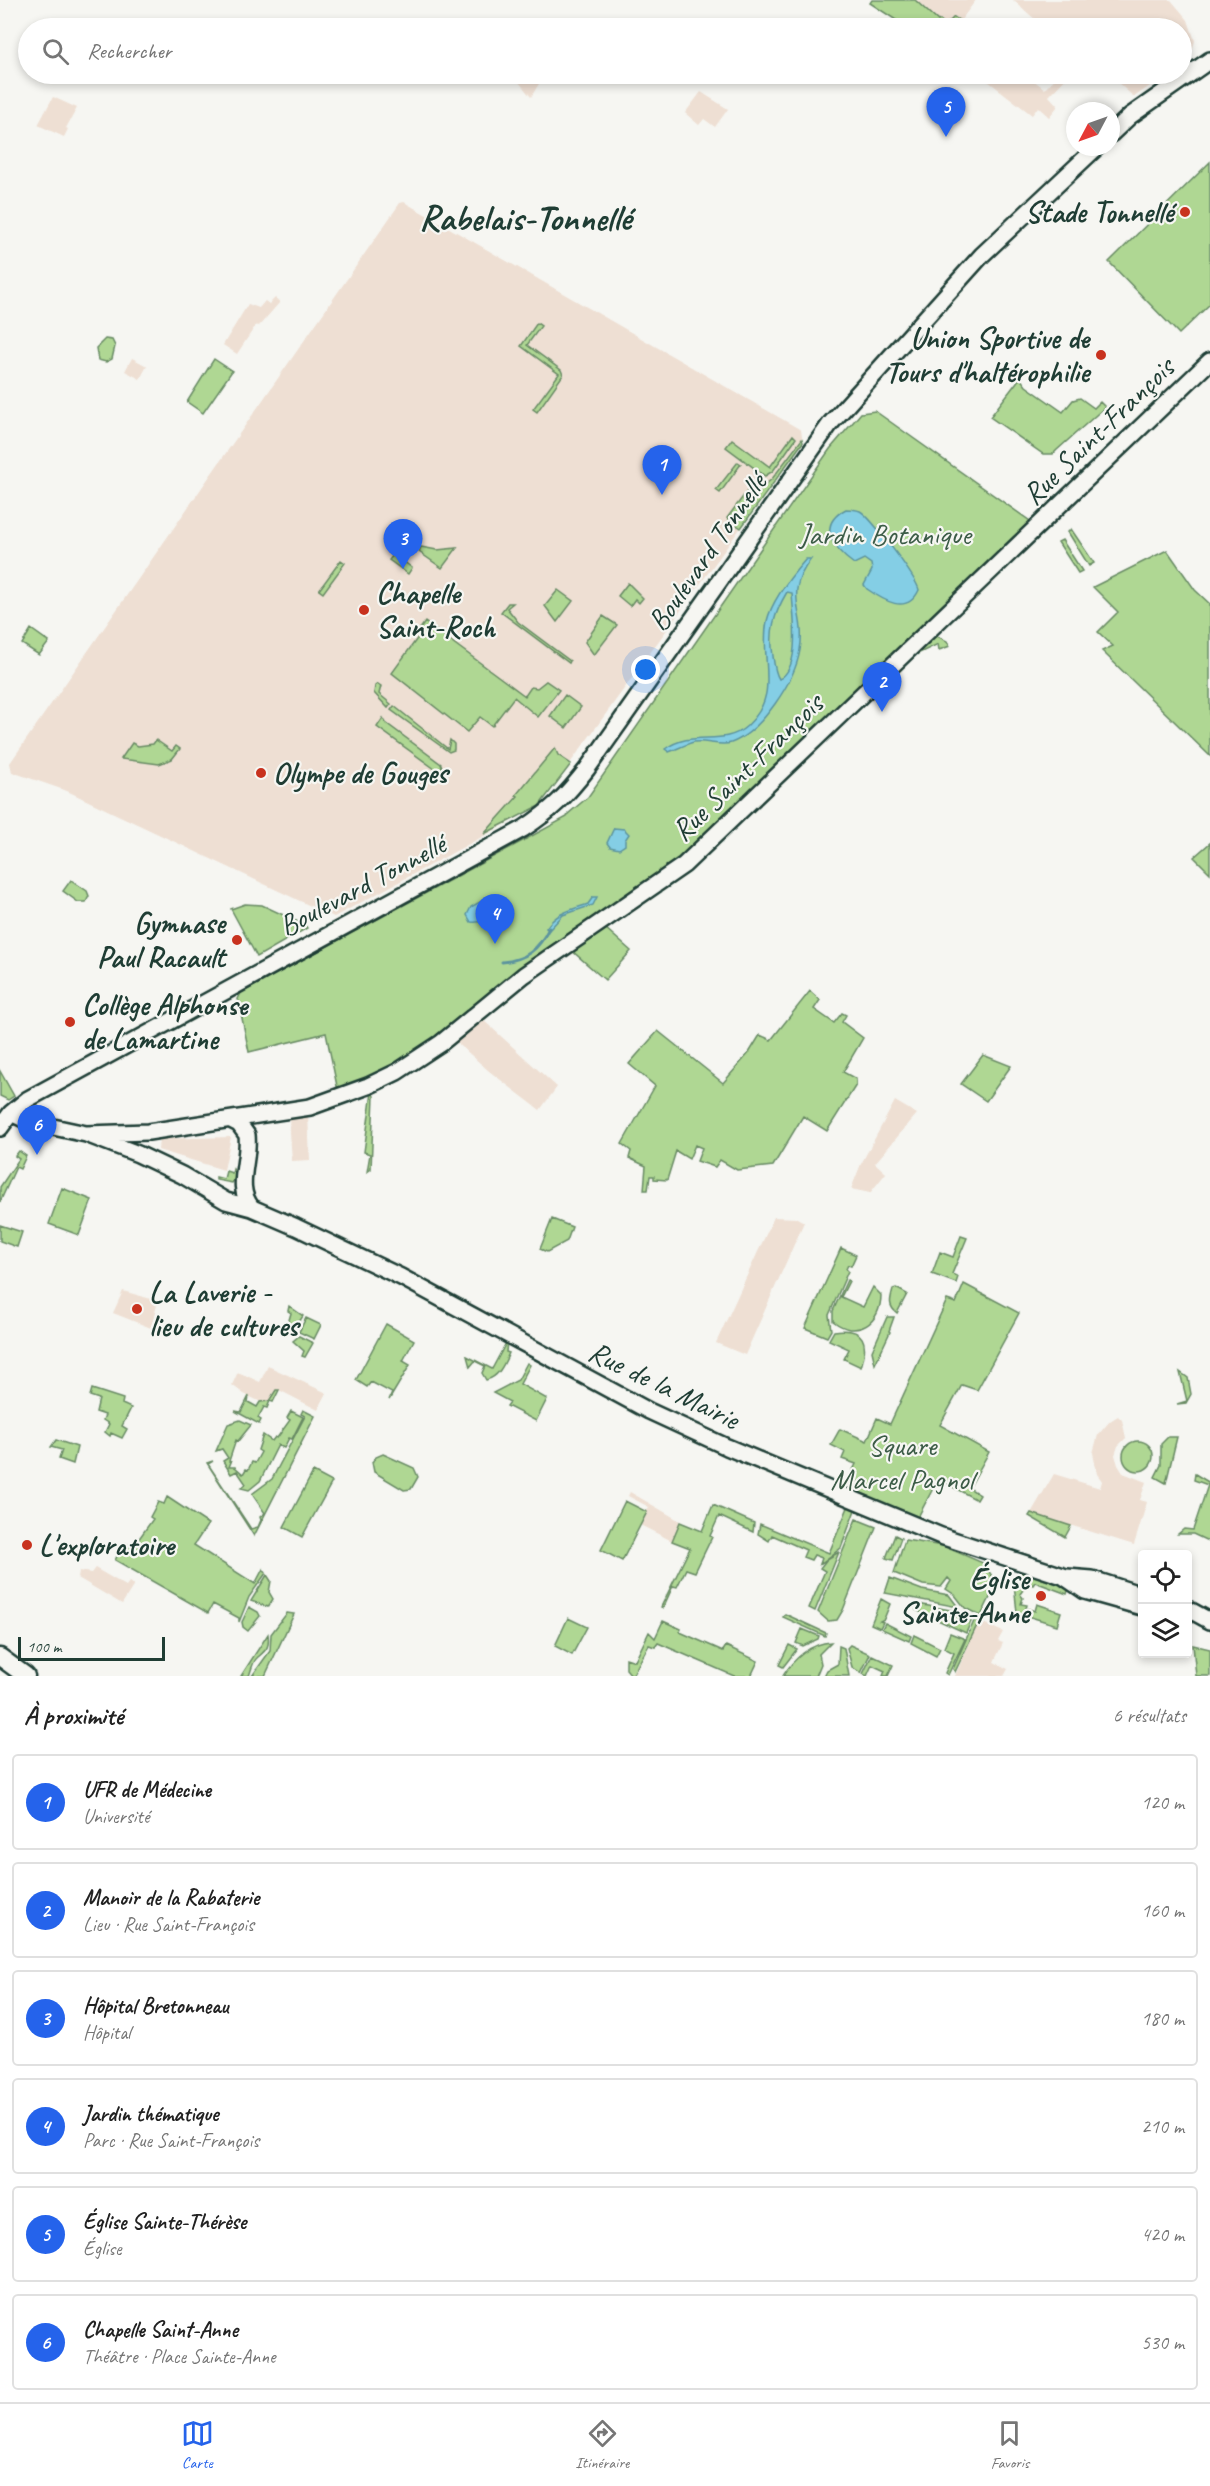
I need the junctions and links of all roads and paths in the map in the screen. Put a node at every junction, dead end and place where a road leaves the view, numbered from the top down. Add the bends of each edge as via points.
1 (1210, 60) edge
2 (1192, 73) edge
3 (1176, 84) edge
4 (1120, 125) edge
5 (1087, 156) edge
6 (1210, 361) edge
7 (11, 1113) junction
8 (231, 1120) junction
9 (0, 1128) edge
10 (86, 1134) junction
11 (192, 1181) junction
12 (242, 1185) junction
13 (252, 1208) junction
14 (1067, 1577) junction
15 (1138, 1592) edge
16 (1138, 1606) edge
17 (0, 1657) edge
18 (0, 1669) edge
19 (9, 1676) edge
20 (26, 1676) edge

1 - 2 street
3 - 4 street
5 - 7 street, Boulevard Tonnellé via 982,255 830,424 587,769 548,813 28,1099
6 - 8 street, Rue Saint-François via 676,871 556,951 447,1039 397,1072 327,1102
7 - 9 street, Boulevard Tonnellé
7 - 10 street via 30,1122
8 - 10 street, Rue Saint-François via 148,1132
8 - 12 street via 247,1135
10 - 11 street
11 - 12 street via 230,1191
11 - 13 street, Rue de la Mairie via 226,1201
12 - 13 street
13 - 14 street, Rue de la Mairie via 401,1277 667,1420 896,1519
14 - 15 street, Rue de la Mairie via 1092,1579
14 - 16 street, Rue de la Mairie via 1085,1591
17 - 20 main road
18 - 19 main road

